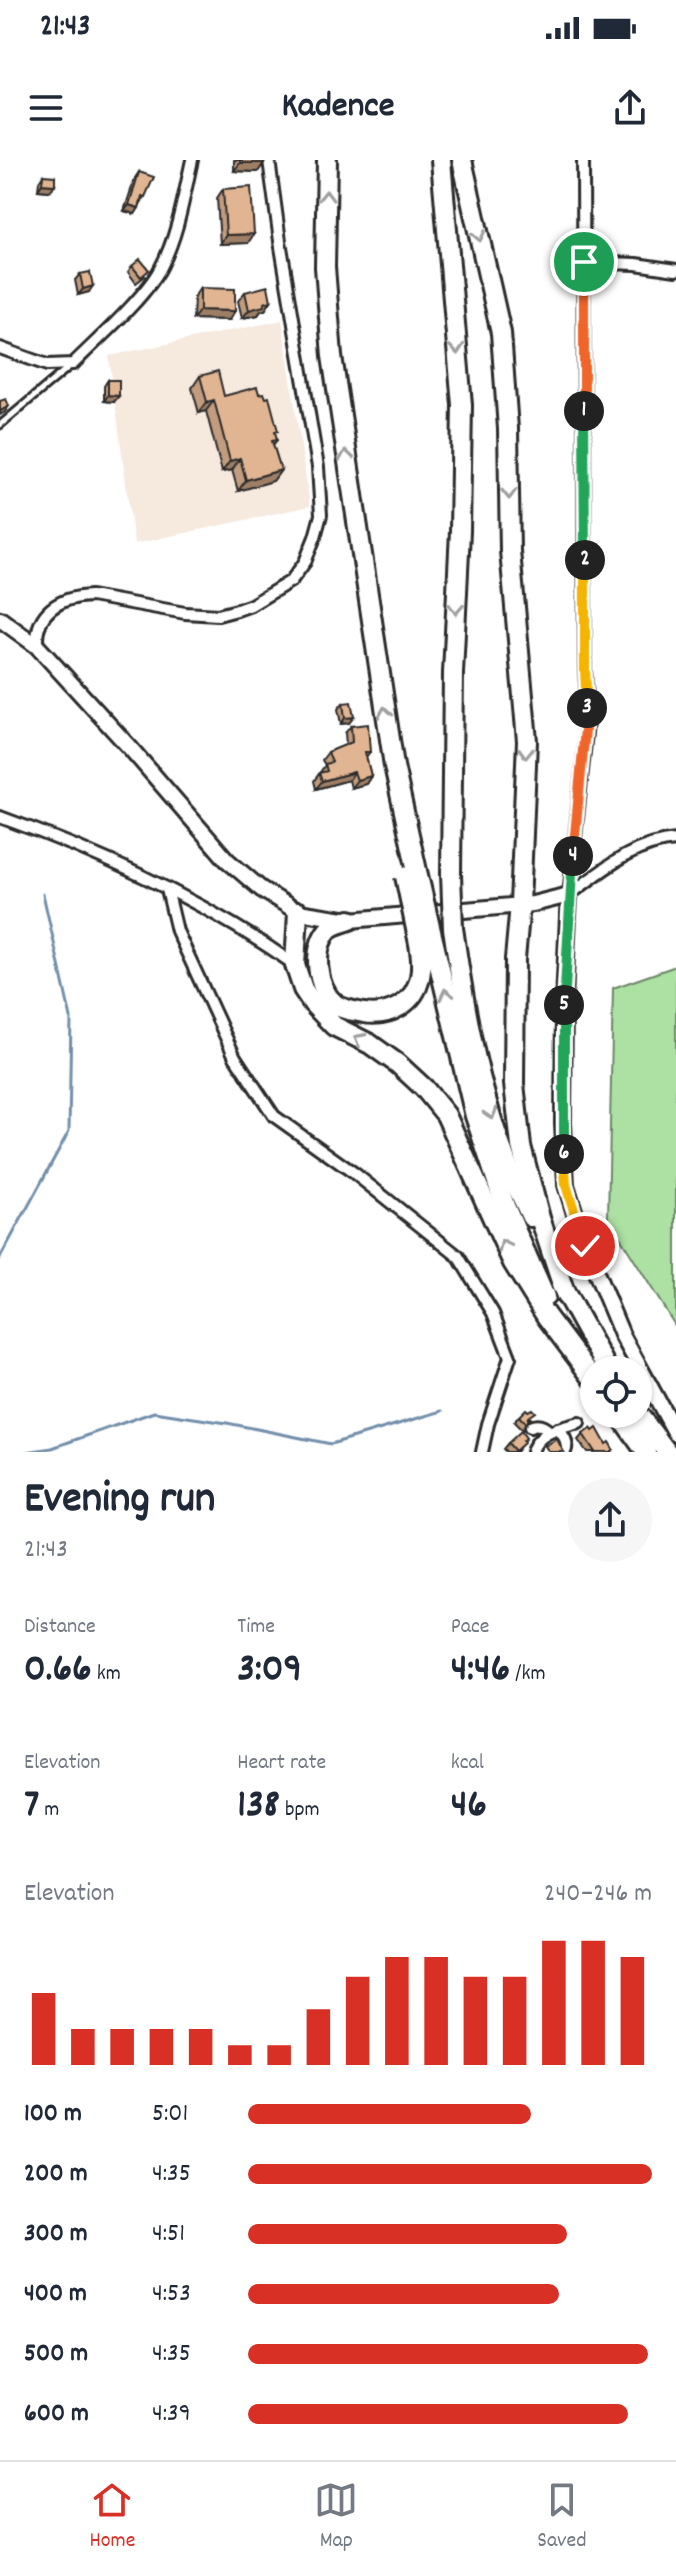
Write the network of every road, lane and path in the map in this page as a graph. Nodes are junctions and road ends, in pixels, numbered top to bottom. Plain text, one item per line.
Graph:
1 (192, 160) edge
2 (269, 160) edge
3 (327, 160) edge
4 (441, 160) edge
5 (462, 160) edge
6 (583, 160) edge
7 (584, 262) junction
8 (676, 270) edge
9 (0, 348) edge
10 (73, 364) junction
11 (0, 425) edge
12 (0, 619) edge
13 (37, 646) junction
14 (0, 817) edge
15 (676, 840) edge
16 (167, 889) junction
17 (569, 895) junction
18 (520, 904) junction
19 (298, 912) junction
20 (319, 915) junction
21 (350, 920) junction
22 (424, 930) junction
23 (322, 940) junction
24 (295, 965) junction
25 (566, 1296) junction
26 (580, 1356) edge
27 (600, 1356) edge
28 (580, 1361) edge
29 (579, 1423) dead end
30 (530, 1427) edge
31 (629, 1428) edge
32 (649, 1428) edge
33 (554, 1431) junction
34 (676, 1434) edge
35 (482, 1452) edge
36 (532, 1452) edge
37 (565, 1452) edge
38 (646, 1452) edge
39 (667, 1452) edge

1 - 10 street
2 - 13 street
22 -> 3 highway, bridge
4 -> 25 highway, bridge
5 -> 18 highway
6 - 7 street
7 - 8 street
7 - 17 street
9 - 10 street
10 - 11 lane
12 - 13 main road
13 - 19 main road
14 - 16 street
15 - 17 street
16 - 24 street
16 - 35 street
17 - 18 main road
17 - 34 main road
18 - 21 main road
18 - 25 highway
19 - 20 main road
19 - 24 highway
20 - 21 main road
20 - 23 highway
21 - 23 highway
22 - 23 highway
26 -> 22 highway
28 -> 24 highway
25 - 27 highway
29 - 33 street
30 - 33 street
31 - 38 highway
32 - 39 highway
33 - 36 street
33 - 37 street

